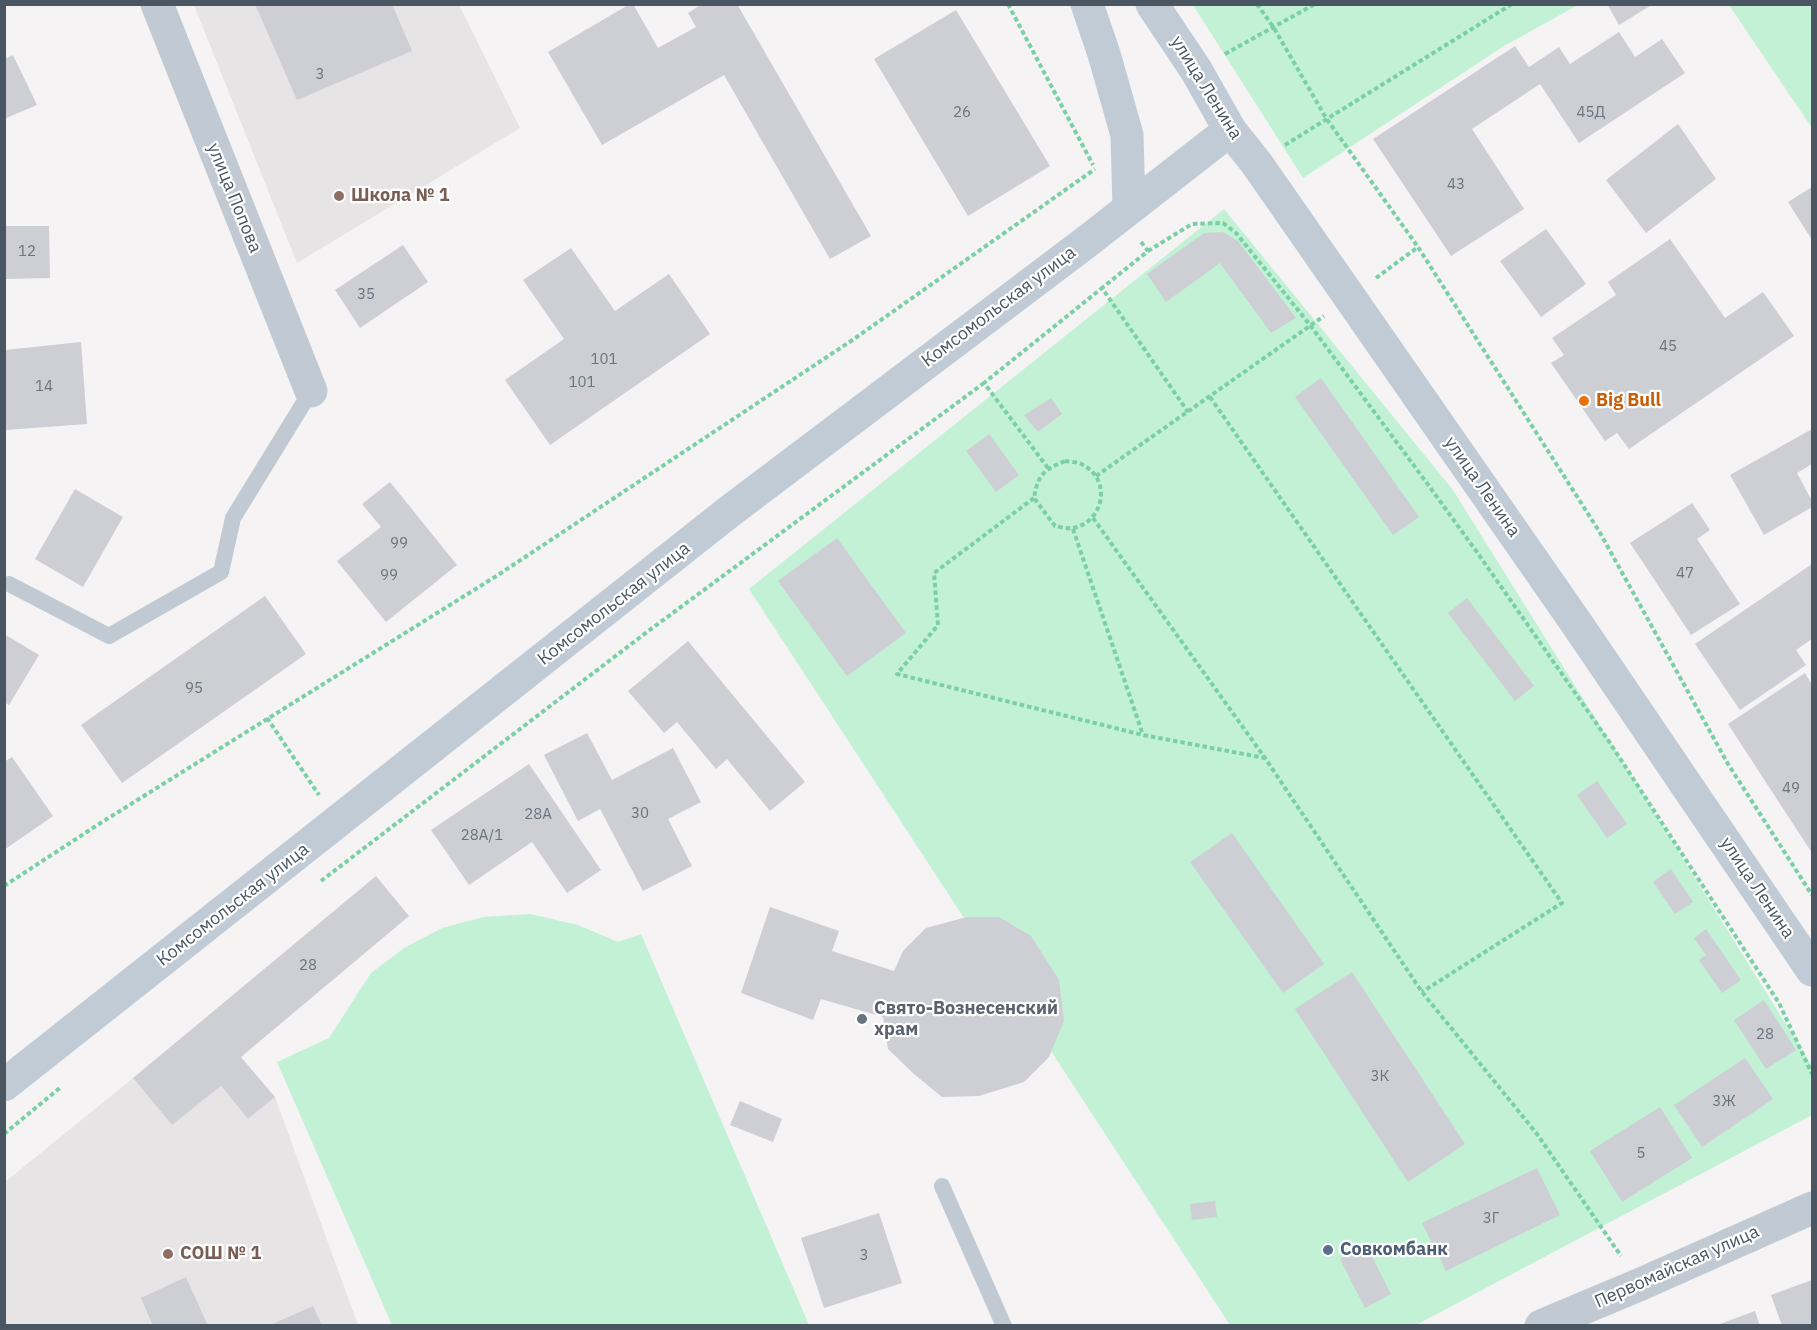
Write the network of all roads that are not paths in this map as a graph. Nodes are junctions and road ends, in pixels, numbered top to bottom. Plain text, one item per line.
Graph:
1 (157, 4) edge
2 (1087, 4) edge
3 (1152, 4) edge
4 (1230, 130) junction
5 (1130, 207) junction
6 (311, 391) joint
7 (9, 584) dead end
8 (1812, 970) edge
9 (4, 1085) edge
10 (942, 1186) dead end
11 (1812, 1208) edge
12 (1004, 1326) edge
13 (1540, 1326) edge

1 - 6 street, улица Попова
2 - 5 street
3 - 4 street, улица Ленина
4 - 5 street, Комсомольская улица
4 - 8 street, улица Ленина
5 - 9 street, Комсомольская улица
6 - 7 lane
10 - 12 lane
11 - 13 street, Первомайская улица

